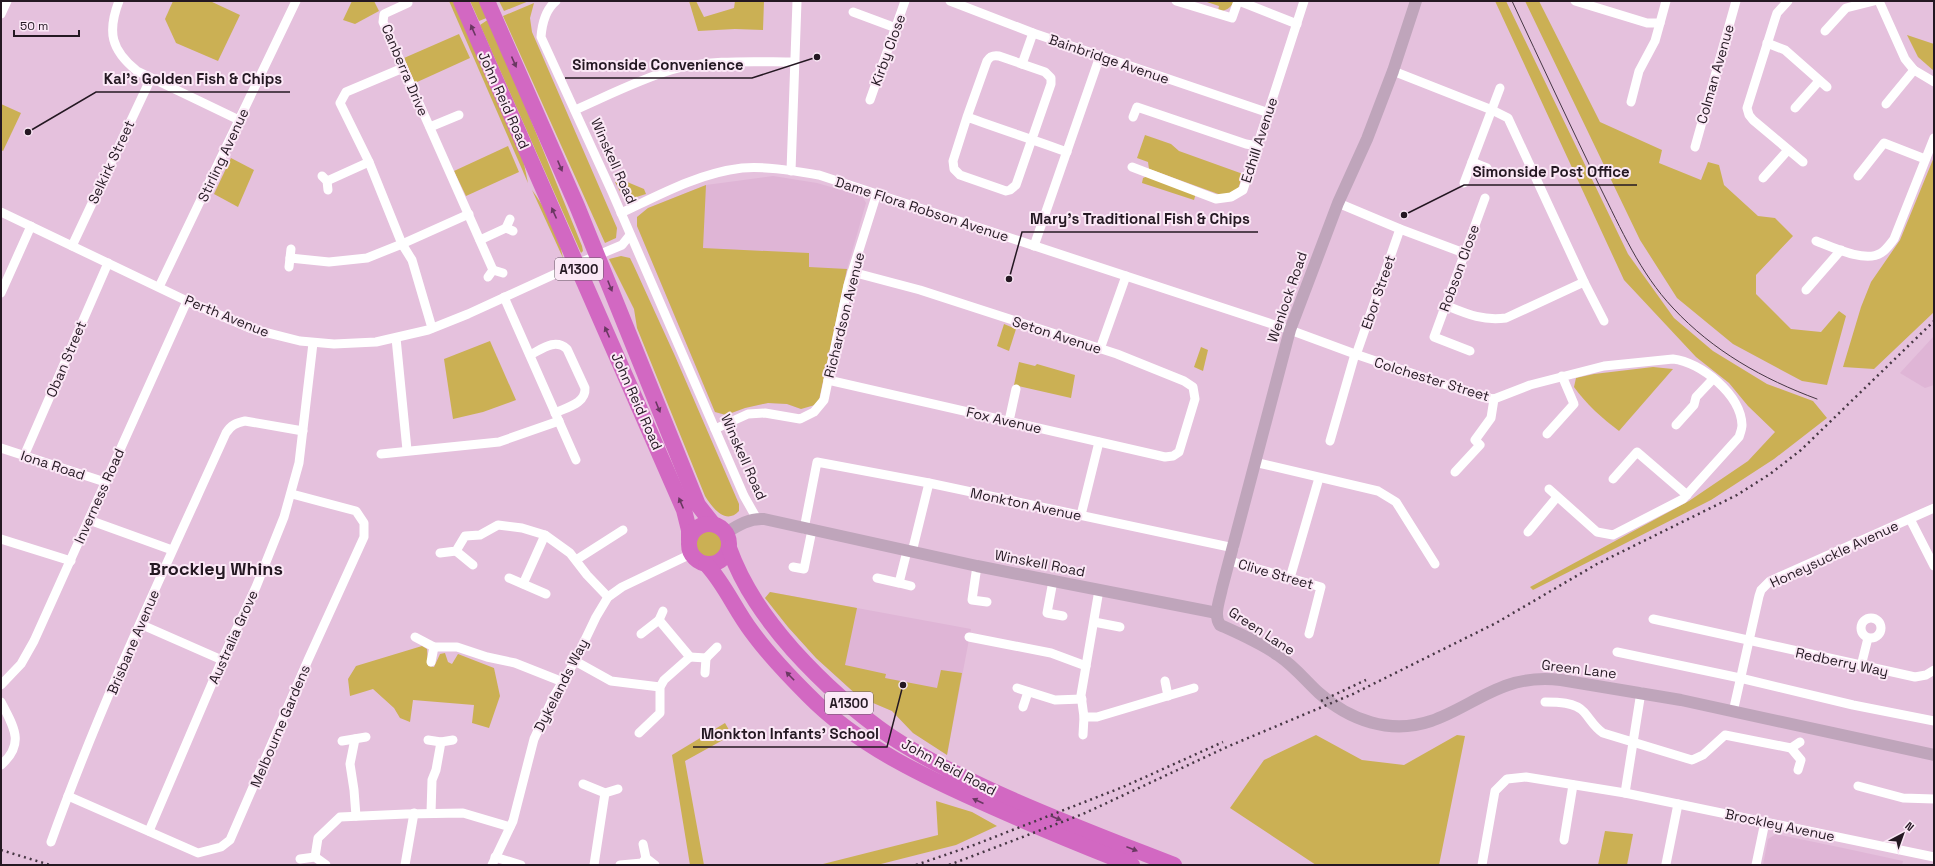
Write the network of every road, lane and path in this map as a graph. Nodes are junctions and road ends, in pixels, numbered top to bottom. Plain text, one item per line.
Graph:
1 (7, 1) edge
2 (119, 1) edge
3 (296, 1) edge
4 (460, 1) edge
5 (487, 1) edge
6 (556, 1) edge
7 (798, 1) edge
8 (906, 1) edge
9 (950, 1) edge
10 (1176, 1) edge
11 (1239, 1) edge
12 (1304, 1) edge
13 (1416, 1) edge
14 (1575, 1) edge
15 (1666, 1) edge
16 (1736, 1) edge
17 (1788, 1) edge
18 (1874, 1) edge
19 (1879, 1) edge
20 (411, 4) edge
21 (854, 12) dead end
22 (1, 14) edge
23 (1660, 23) junction
24 (1297, 24) junction
25 (896, 28) junction
26 (1825, 31) dead end
27 (1033, 33) junction
28 (1767, 43) junction
29 (1100, 56) junction
30 (795, 62) junction
31 (1022, 64) junction
32 (403, 68) junction
33 (1914, 70) junction
34 (1393, 71) junction
35 (150, 78) junction
36 (1819, 81) junction
37 (1934, 82) edge
38 (1827, 87) dead end
39 (1500, 88) dead end
40 (870, 100) dead end
41 (1631, 102) dead end
42 (1886, 104) dead end
43 (1795, 108) dead end
44 (575, 110) junction
45 (1492, 110) junction
46 (1269, 113) junction
47 (461, 114) dead end
48 (967, 117) junction
49 (1133, 117) dead end
50 (240, 120) junction
51 (430, 127) junction
52 (1934, 138) edge
53 (1032, 140) junction
54 (1258, 146) junction
55 (1695, 147) dead end
56 (1788, 150) junction
57 (1067, 152) junction
58 (1925, 159) junction
59 (369, 162) junction
60 (1472, 162) junction
61 (1803, 162) dead end
62 (1132, 168) dead end
63 (1487, 168) dead end
64 (791, 171) junction
65 (1858, 176) dead end
66 (1763, 178) dead end
67 (325, 183) dead end
68 (1464, 183) dead end
69 (877, 193) junction
70 (1485, 198) dead end
71 (1338, 203) junction
72 (1, 212) edge
73 (621, 212) junction
74 (469, 214) junction
75 (510, 219) dead end
76 (31, 226) junction
77 (1400, 229) junction
78 (630, 235) junction
79 (480, 240) junction
80 (1816, 241) dead end
81 (402, 244) junction
82 (72, 246) junction
83 (1034, 246) junction
84 (1841, 250) junction
85 (1464, 254) junction
86 (597, 255) junction
87 (290, 258) dead end
88 (108, 263) junction
89 (576, 264) junction
90 (852, 272) junction
91 (503, 273) dead end
92 (1126, 276) junction
93 (1584, 282) junction
94 (159, 287) junction
95 (1806, 290) dead end
96 (1, 293) edge
97 (504, 297) junction
98 (187, 301) junction
99 (1445, 305) junction
100 (1604, 321) dead end
101 (432, 328) junction
102 (1290, 330) junction
103 (396, 338) junction
104 (313, 343) junction
105 (1100, 349) junction
106 (1470, 352) dead end
107 (1355, 354) junction
108 (530, 355) junction
109 (1562, 376) junction
110 (1713, 379) junction
111 (828, 380) junction
112 (1016, 389) dead end
113 (1494, 399) junction
114 (557, 417) junction
115 (1009, 421) junction
116 (1676, 425) dead end
117 (715, 429) junction
118 (303, 430) junction
119 (1547, 434) dead end
120 (1330, 441) dead end
121 (1098, 442) junction
122 (1, 448) edge
123 (407, 450) junction
124 (1179, 452) joint
125 (381, 454) dead end
126 (24, 456) junction
127 (576, 460) dead end
128 (1254, 462) junction
129 (1455, 472) dead end
130 (1319, 478) junction
131 (1613, 479) dead end
132 (105, 482) junction
133 (929, 483) junction
134 (1548, 490) dead end
135 (292, 494) junction
136 (1687, 495) junction
137 (1558, 497) junction
138 (1934, 508) edge
139 (1081, 515) junction
140 (1910, 518) junction
141 (756, 519) junction
142 (89, 520) junction
143 (713, 524) junction
144 (623, 530) dead end
145 (808, 530) junction
146 (1528, 532) dead end
147 (545, 534) junction
148 (1, 539) edge
149 (728, 541) junction
150 (690, 547) junction
151 (1234, 548) junction
152 (172, 550) junction
153 (456, 551) junction
154 (910, 551) junction
155 (440, 553) dead end
156 (576, 560) junction
157 (71, 561) junction
158 (1230, 561) junction
159 (706, 564) junction
160 (1435, 564) dead end
161 (473, 565) dead end
162 (977, 566) junction
163 (1934, 566) edge
164 (793, 567) dead end
165 (509, 578) dead end
166 (877, 578) dead end
167 (1290, 578) junction
168 (1053, 581) junction
169 (899, 583) junction
170 (523, 584) junction
171 (911, 586) dead end
172 (746, 587) junction
173 (1099, 590) junction
174 (546, 594) dead end
175 (608, 597) junction
176 (987, 602) dead end
177 (1217, 613) junction
178 (1063, 616) dead end
179 (1653, 620) dead end
180 (1094, 622) junction
181 (140, 624) junction
182 (1120, 627) dead end
183 (641, 634) dead end
184 (1309, 634) dead end
185 (415, 637) dead end
186 (969, 637) dead end
187 (1868, 638) dead end
188 (1748, 641) junction
189 (434, 647) junction
190 (717, 647) dead end
191 (1617, 652) dead end
192 (690, 657) junction
193 (706, 658) junction
194 (222, 660) junction
195 (575, 661) junction
196 (431, 662) dead end
197 (1086, 666) junction
198 (1861, 666) junction
199 (1934, 670) edge
200 (705, 673) dead end
201 (1740, 678) junction
202 (1165, 681) dead end
203 (563, 682) junction
204 (1, 685) edge
205 (660, 687) junction
206 (1017, 688) dead end
207 (1194, 688) dead end
208 (1028, 692) junction
209 (1641, 692) junction
210 (809, 696) junction
211 (1168, 696) junction
212 (1082, 699) junction
213 (1, 702) edge
214 (1545, 702) dead end
215 (1023, 707) dead end
216 (1733, 712) junction
217 (1084, 717) junction
218 (1934, 720) edge
219 (639, 734) dead end
220 (1083, 735) dead end
221 (366, 737) dead end
222 (355, 739) junction
223 (428, 740) dead end
224 (453, 740) dead end
225 (342, 741) dead end
226 (1633, 741) junction
227 (441, 742) junction
228 (1800, 742) dead end
229 (1791, 748) junction
230 (1934, 755) edge
231 (1, 764) edge
232 (1798, 770) dead end
233 (583, 784) dead end
234 (1573, 785) junction
235 (1858, 786) dead end
236 (618, 789) dead end
237 (605, 793) junction
238 (1625, 793) junction
239 (68, 796) junction
240 (1934, 799) edge
241 (1678, 804) junction
242 (1017, 810) junction
243 (414, 813) junction
244 (431, 813) junction
245 (356, 816) junction
246 (1765, 822) junction
247 (510, 827) junction
248 (149, 831) junction
249 (1564, 840) dead end
250 (51, 842) dead end
251 (643, 844) dead end
252 (314, 857) junction
253 (1934, 857) edge
254 (646, 858) junction
255 (300, 859) dead end
256 (493, 861) edge
257 (1666, 864) edge
258 (326, 865) edge
259 (405, 865) edge
260 (521, 865) edge
261 (594, 865) edge
262 (620, 865) edge
263 (654, 865) edge
264 (1132, 865) edge
265 (1174, 865) edge
266 (1482, 865) edge
267 (1756, 865) edge

1 - 22 street
2 - 35 street
3 - 50 street, Stirling Avenue
89 -> 4 highway, John Reid Road / A1300
5 -> 86 highway, John Reid Road / A1300
6 - 44 street, Winskell Road
7 - 30 street
8 - 25 street, Kirby Close
9 - 27 street, Bainbridge Avenue
10 - 11 street
11 - 24 street
12 - 24 street, Edhill Avenue
13 - 34 street, Wenlock Road
14 - 23 street
15 - 23 street
16 - 55 street, Colman Avenue
17 - 28 street
18 - 26 street
19 - 33 street
20 - 32 street, Canberra Drive
21 - 25 street
23 - 41 street
24 - 46 street, Edhill Avenue
25 - 40 street, Kirby Close
27 - 29 street, Bainbridge Avenue
27 - 31 street
28 - 36 street
28 - 56 street
29 - 46 street, Bainbridge Avenue
29 - 57 street
30 - 44 street
30 - 64 street
31 - 48 street
31 - 53 street
32 - 51 street, Canberra Drive
32 - 59 street
33 - 37 street
33 - 42 street
34 - 45 street
34 - 71 street, Wenlock Road
35 - 50 street
35 - 82 street, Selkirk Street
36 - 38 street
36 - 43 street
39 - 45 street
44 - 73 street, Winskell Road
45 - 60 street
45 - 93 street
46 - 54 street, Edhill Avenue
47 - 51 street, Canberra Drive
48 - 53 street
48 - 53 street
49 - 54 street
50 - 94 street, Stirling Avenue
51 - 74 street, Canberra Drive
52 - 58 street
53 - 57 street
54 - 62 street, Edhill Avenue
56 - 61 street
56 - 66 street
57 - 83 street
58 - 65 street
58 - 84 street
59 - 67 street
59 - 81 street
60 - 63 street
60 - 68 street
64 - 69 street, Dame Flora Robson Avenue
64 - 73 street, Dame Flora Robson Avenue
69 - 83 street, Dame Flora Robson Avenue
69 - 90 street, Richardson Avenue
70 - 85 street, Robson Close
71 - 77 street
71 - 102 street, Wenlock Road
72 - 76 street, Perth Avenue
73 - 78 street, Winskell Road
74 - 79 street, Canberra Drive
74 - 81 street
75 - 79 street
76 - 82 street, Perth Avenue
76 - 96 street
77 - 85 street
77 - 107 street, Ebor Street
78 - 86 street
78 - 117 street, Winskell Road
79 - 91 street, Canberra Drive
80 - 84 street
81 - 87 street
81 - 101 street
82 - 88 street, Perth Avenue
83 - 92 street, Dame Flora Robson Avenue
84 - 95 street
85 - 99 street, Robson Close
86 - 89 street, A1300
86 -> 143 highway, John Reid Road / A1300
88 - 94 street, Perth Avenue
88 - 126 street, Oban Street
89 - 97 street, Perth Avenue
150 -> 89 highway, John Reid Road / A1300
90 - 105 street, Seton Avenue
90 - 111 street, Richardson Avenue
92 - 102 street, Dame Flora Robson Avenue
92 - 105 street
93 - 99 street
93 - 100 street
94 - 98 street, Perth Avenue
97 - 101 street, Perth Avenue
97 - 108 street
98 - 104 street, Perth Avenue
98 - 132 street, Inverness Road
99 - 106 street, Robson Close
101 - 103 street, Perth Avenue
102 - 107 street, Colchester Street
102 - 128 street, Wenlock Road
103 - 104 street, Perth Avenue
103 - 123 street
104 - 118 street, Australia Grove
105 - 124 street, Seton Avenue
107 - 113 street, Colchester Street
107 - 120 street, Ebor Street
108 - 114 street
108 - 114 street
109 - 110 street, Colchester Street
109 - 113 street, Colchester Street
109 - 119 street
110 - 116 street
110 - 136 street, Colchester Street
111 - 115 street, Fox Avenue
111 - 117 street, Richardson Avenue
112 - 115 street
113 - 129 street
114 - 123 street
114 - 127 street
115 - 121 street, Fox Avenue
117 - 141 street, Winskell Road
118 - 135 street, Australia Grove
118 - 152 street, Brisbane Avenue
121 - 124 street, Fox Avenue
121 - 139 street
122 - 126 street, Iona Road
123 - 125 street
126 - 132 street, Iona Road
128 - 130 street
128 - 151 street, Wenlock Road
130 - 160 street
130 - 167 street
131 - 136 street
132 - 142 street, Inverness Road
133 - 139 street, Monkton Avenue
133 - 145 street, Monkton Avenue
133 - 154 street
134 - 137 street, Colchester Street
135 - 194 street, Australia Grove
135 - 248 street, Melbourne Gardens
136 - 137 street, Colchester Street
137 - 146 street
138 - 140 street, Honeysuckle Avenue
139 - 151 street, Monkton Avenue
140 - 163 street
140 - 188 street, Honeysuckle Avenue
141 - 145 street, Winskell Road
141 - 149 street
142 - 152 street
142 - 157 street, Inverness Road
143 - 149 highway
143 - 150 highway
144 - 156 street
145 - 154 street, Winskell Road
145 - 164 street
147 - 153 street
147 - 156 street
147 - 170 street
148 - 157 street
149 - 159 highway
149 - 172 highway, John Reid Road / A1300
150 - 159 highway
150 - 175 street, Dykelands Way
151 - 158 street, Wenlock Road
152 - 181 street, Brisbane Avenue
153 - 155 street
153 - 161 street
154 - 162 street, Winskell Road
154 - 169 street
156 - 175 street
157 - 204 street, Inverness Road
158 - 167 street, Clive Street
158 - 177 street, Wenlock Road
210 -> 159 highway, John Reid Road / A1300
162 - 168 street, Winskell Road
162 - 176 street
165 - 170 street
166 - 169 street
167 - 184 street, Clive Street
168 - 173 street, Winskell Road
168 - 178 street
169 - 171 street
170 - 174 street
172 - 210 highway
172 - 242 highway, John Reid Road / A1300
173 - 177 street, Winskell Road
173 - 180 street
175 - 195 street, Dykelands Way
177 - 209 street, Green Lane
179 - 188 street, Redberry Way
180 - 182 street
180 - 197 street
181 - 194 street
181 - 239 street, Brisbane Avenue
183 - 192 street
185 - 189 street
186 - 197 street
187 - 198 street
188 - 198 street, Redberry Way
188 - 201 street, Honeysuckle Avenue
189 - 196 street
189 - 203 street
190 - 193 street
191 - 201 street
192 - 193 street
192 - 205 street
193 - 200 street
194 - 248 street, Australia Grove
195 - 203 street, Dykelands Way
195 - 205 street
197 - 212 street
198 - 199 street, Redberry Way
201 - 216 street, Honeysuckle Avenue
201 - 218 street
202 - 211 street
203 - 247 street, Dykelands Way
205 - 219 street
206 - 208 street
207 - 211 street
208 - 212 street
208 - 215 street
209 - 216 street, Green Lane
209 - 226 street
242 -> 210 highway, John Reid Road / A1300
211 - 217 street
212 - 217 street
213 - 231 street
214 - 226 street
216 - 230 street, Green Lane
217 - 220 street
221 - 222 street
222 - 225 street
222 - 245 street
223 - 227 street
224 - 227 street
226 - 229 street
226 - 238 street
227 - 244 street
228 - 229 street
229 - 232 street
233 - 237 street
234 - 238 street, Brockley Avenue
234 - 249 street
234 - 266 street, Brockley Avenue
235 - 240 street
236 - 237 street
237 - 261 street
238 - 241 street, Brockley Avenue
239 - 248 street, Melbourne Gardens
239 - 250 street, Brisbane Avenue
241 - 246 street, Brockley Avenue
241 - 257 street
242 - 264 highway, John Reid Road / A1300
242 -> 265 highway, John Reid Road / A1300
243 - 244 street
243 - 245 street
243 - 259 street
244 - 247 street
245 - 252 street
246 - 253 street, Brockley Avenue
246 - 267 street
247 - 256 street, Dykelands Way
251 - 254 street
252 - 255 street
252 - 258 street
254 - 262 street
254 - 263 street
256 - 260 street

